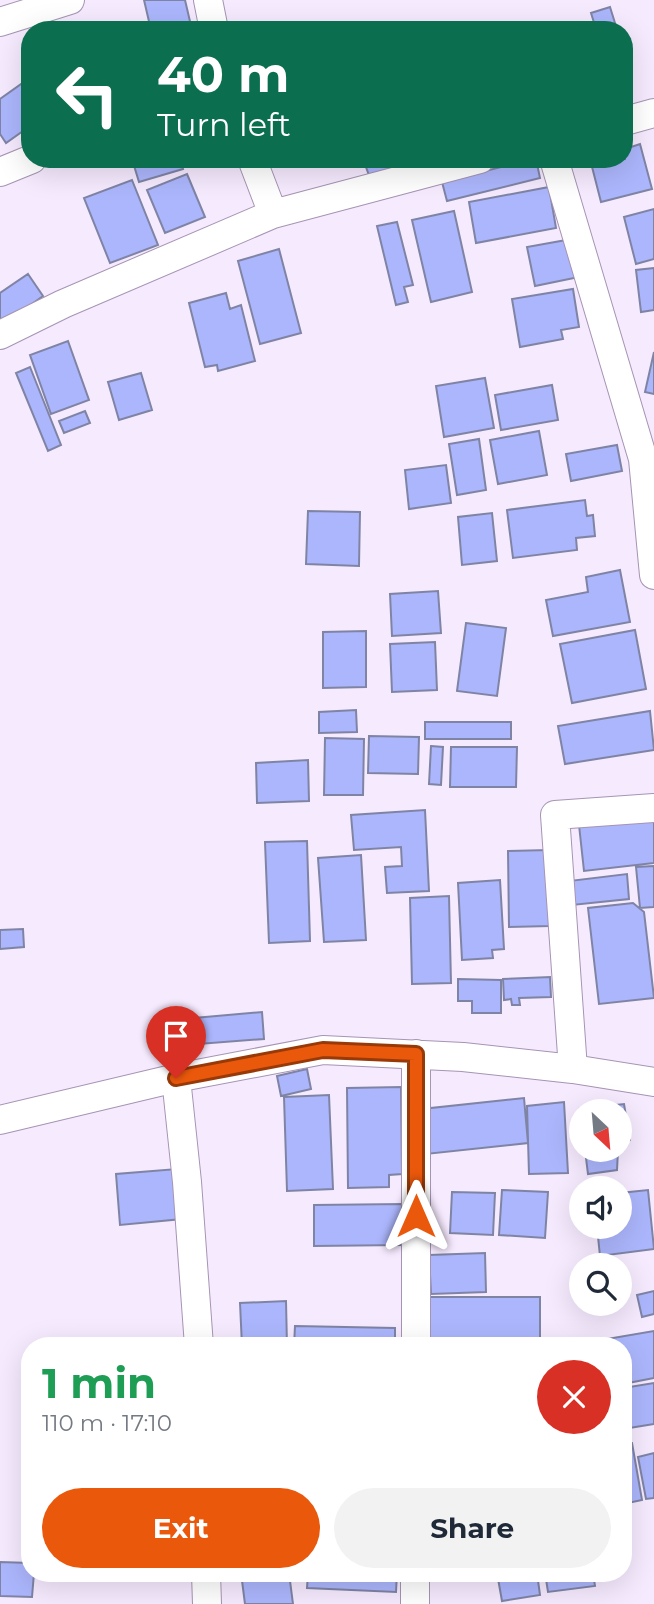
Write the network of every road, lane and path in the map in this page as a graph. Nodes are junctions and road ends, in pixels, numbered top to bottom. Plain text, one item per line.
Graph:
1 (70, 0) edge
2 (208, 0) edge
3 (212, 21) edge
4 (0, 22) edge
5 (654, 113) edge
6 (633, 119) edge
7 (21, 163) edge
8 (255, 168) edge
9 (446, 168) edge
10 (557, 168) edge
11 (0, 172) edge
12 (273, 214) junction
13 (0, 335) edge
14 (654, 575) edge
15 (654, 808) edge
16 (416, 1054) junction
17 (573, 1069) junction
18 (176, 1078) junction
19 (654, 1083) edge
20 (10, 1118) edge
21 (198, 1337) edge
22 (416, 1337) edge
23 (206, 1582) edge
24 (415, 1582) edge
25 (207, 1604) edge
26 (415, 1604) edge

1 - 4 street
2 - 3 street
5 - 6 street
7 - 11 street
8 - 12 street
9 - 12 street
10 - 14 street
12 - 13 street
15 - 17 street
16 - 17 street
16 - 18 street
16 - 22 street
17 - 19 street
18 - 20 street
18 - 21 street
23 - 25 street
24 - 26 street

